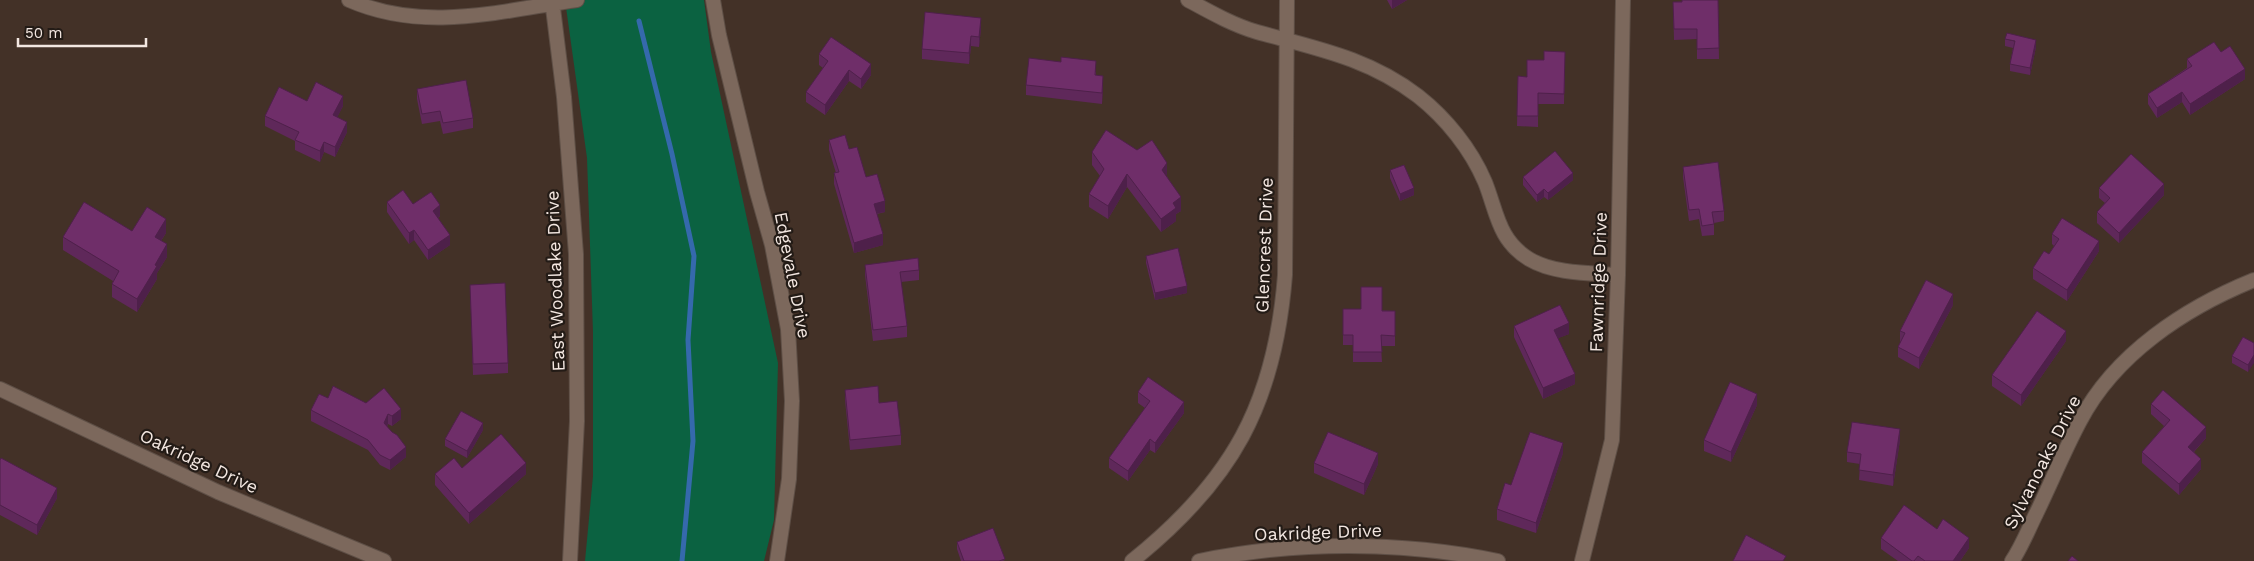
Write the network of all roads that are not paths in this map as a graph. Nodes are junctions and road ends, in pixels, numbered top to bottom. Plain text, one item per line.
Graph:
1 (349, 0) edge
2 (577, 0) edge
3 (713, 0) edge
4 (1188, 0) edge
5 (1287, 0) edge
6 (1623, 0) edge
7 (552, 2) edge
8 (1287, 38) junction
9 (1618, 275) junction
10 (2254, 280) edge
11 (0, 389) edge
12 (1283, 555) edge
13 (384, 561) edge
14 (570, 561) edge
15 (777, 561) edge
16 (1132, 561) edge
17 (1200, 561) edge
18 (1498, 561) edge
19 (1582, 561) edge
20 (2012, 561) edge

1 - 7 street
2 - 7 street
3 - 15 street, Edgevale Drive
4 - 8 street
5 - 8 street, Glencrest Drive
6 - 9 street, Fawnridge Drive
7 - 14 street, East Woodlake Drive
8 - 9 street
8 - 16 street, Glencrest Drive
9 - 19 street, Fawnridge Drive
10 - 20 street, Sylvanoaks Drive
11 - 13 street, Oakridge Drive
12 - 17 street, Oakridge Drive
12 - 18 street, Oakridge Drive

